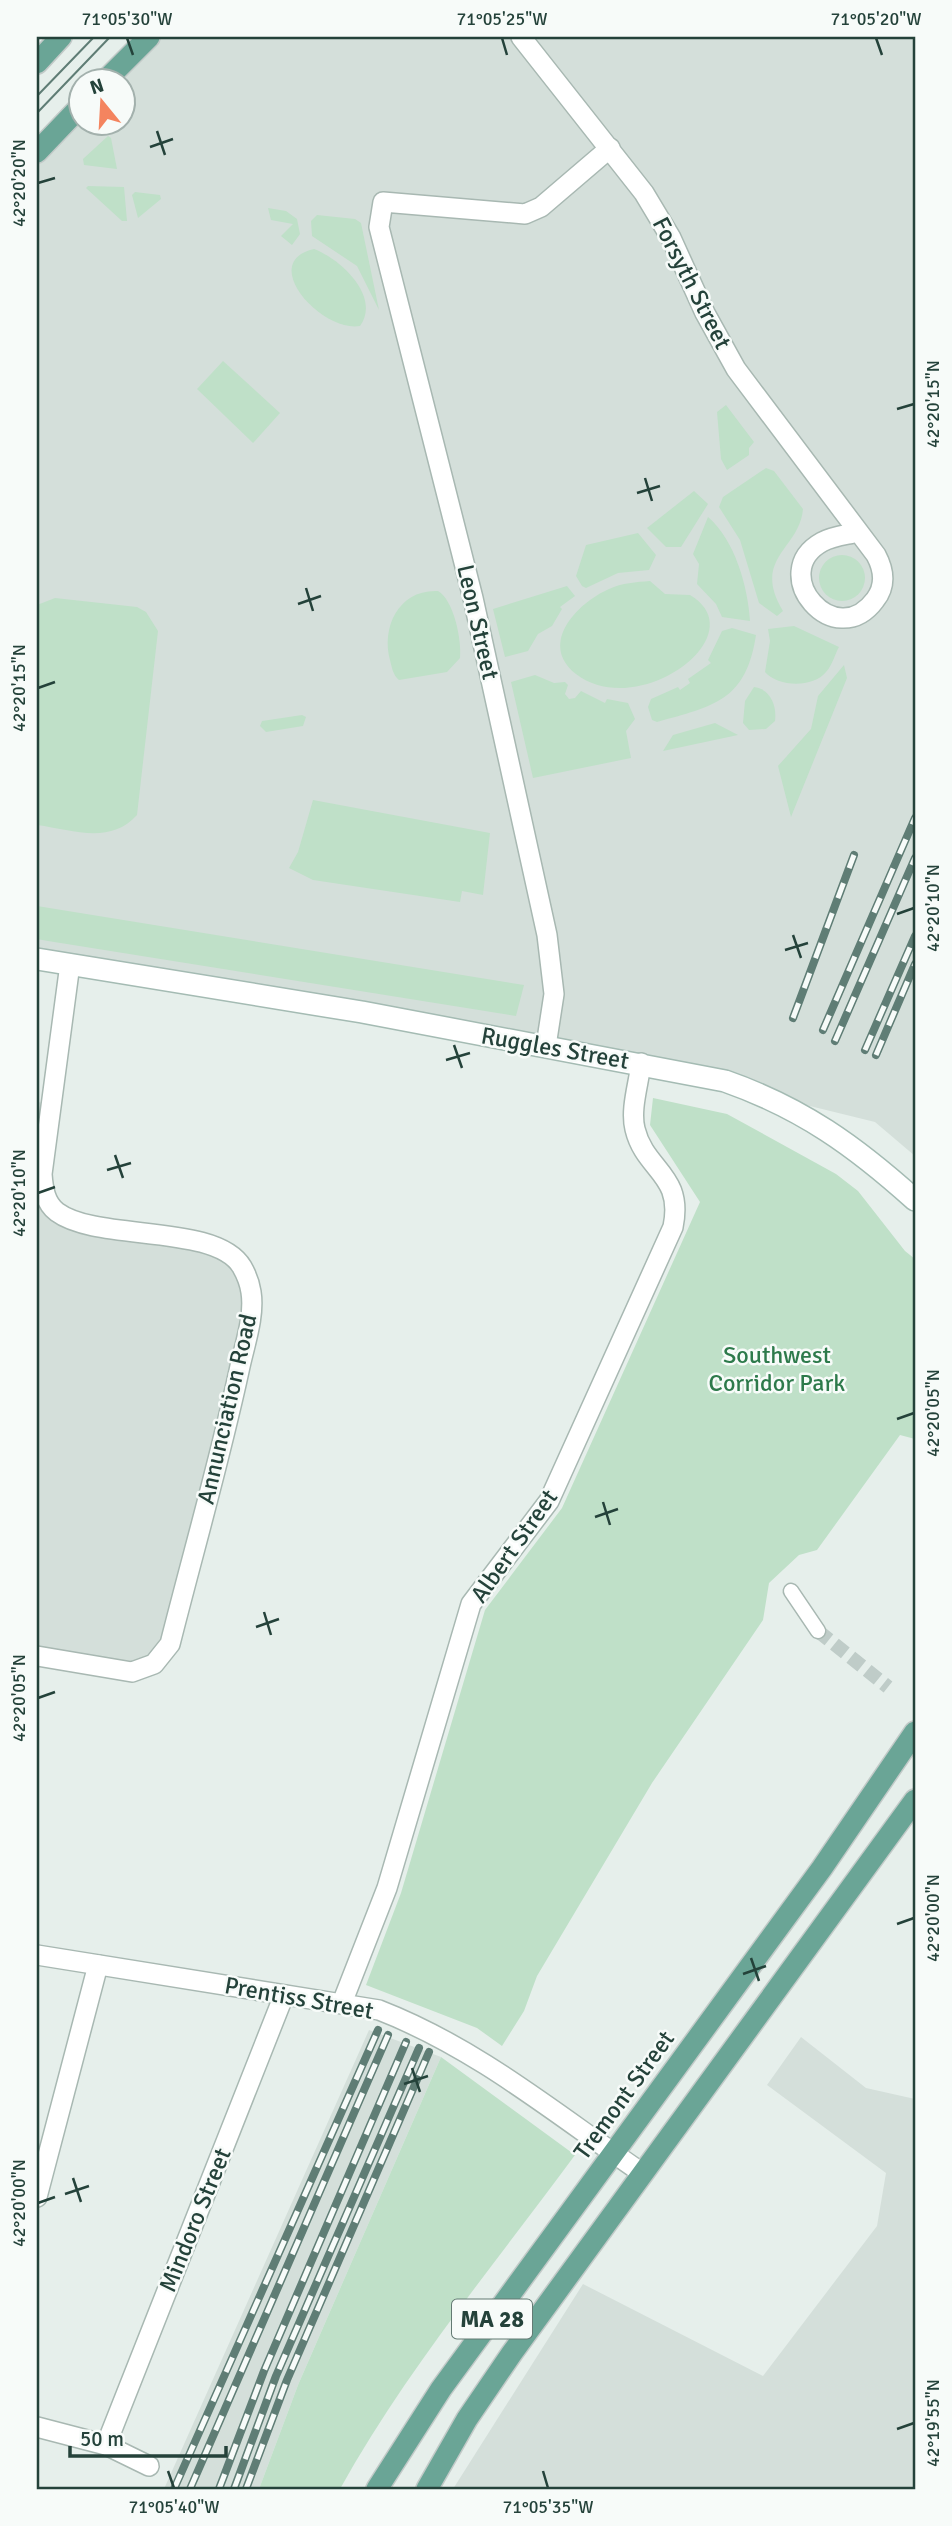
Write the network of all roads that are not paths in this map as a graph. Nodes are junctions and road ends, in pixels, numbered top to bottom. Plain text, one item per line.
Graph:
1 (61, 37) edge
2 (149, 37) edge
3 (521, 37) edge
4 (37, 63) edge
5 (120, 66) edge
6 (66, 122) edge
7 (610, 148) junction
8 (37, 152) edge
9 (858, 533) junction
10 (37, 959) edge
11 (70, 964) junction
12 (546, 1046) junction
13 (641, 1063) junction
14 (915, 1199) edge
15 (791, 1591) dead end
16 (818, 1631) tunnel mouth
17 (37, 1656) edge
18 (915, 1732) edge
19 (915, 1800) edge
20 (37, 1955) edge
21 (98, 1965) junction
22 (284, 1995) junction
23 (342, 2003) junction
24 (614, 2154) junction
25 (642, 2173) junction
26 (37, 2197) edge
27 (37, 2427) edge
28 (106, 2445) junction
29 (149, 2466) dead end
30 (377, 2489) edge
31 (427, 2489) edge

1 - 4 main road
2 - 5 main road
3 - 7 street, Forsyth Street
6 - 8 main road
7 - 9 street, Forsyth Street
7 - 12 street, Leon Street
9 - 9 street, Forsyth Street
10 - 11 main road, Ruggles Street
11 - 12 main road, Ruggles Street
11 - 17 street, Annunciation Road
12 - 13 main road, Ruggles Street
13 - 14 main road, Ruggles Street
13 - 23 street, Albert Street
15 - 16 street
18 - 24 main road, Tremont Street / MA 28
19 - 25 main road, MA 28
20 - 21 street, Prentiss Street
21 - 22 street, Prentiss Street
21 - 26 street
22 - 23 street, Prentiss Street
22 - 28 street, Mindoro Street
23 - 24 street, Prentiss Street
24 - 25 street, Prentiss Street
24 - 30 main road, Tremont Street / MA 28
25 - 31 main road, MA 28
27 - 28 street
28 - 29 street

